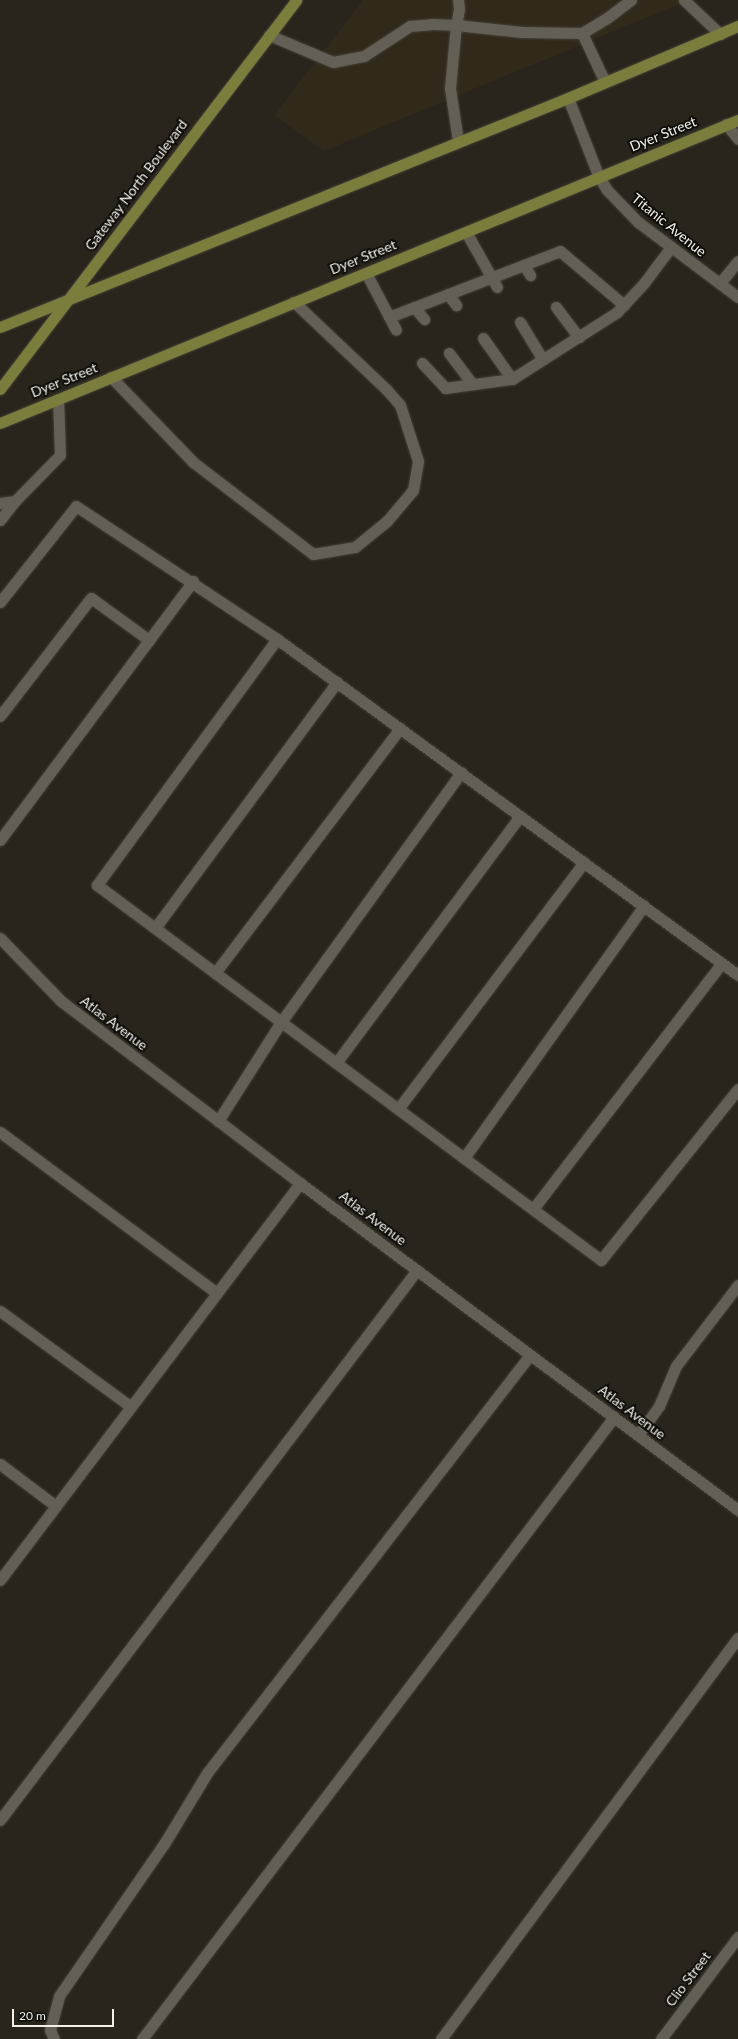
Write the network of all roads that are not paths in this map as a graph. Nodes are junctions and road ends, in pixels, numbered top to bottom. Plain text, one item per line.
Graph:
1 (296, 0) edge
2 (631, 0) edge
3 (684, 0) edge
4 (461, 3) edge
5 (456, 25) junction
6 (738, 26) edge
7 (582, 32) junction
8 (720, 34) junction
9 (269, 35) junction
10 (605, 82) junction
11 (568, 98) junction
12 (738, 120) edge
13 (726, 124) junction
14 (738, 139) edge
15 (458, 141) junction
16 (599, 177) junction
17 (466, 232) junction
18 (671, 247) junction
19 (738, 261) edge
20 (524, 265) junction
21 (366, 273) junction
22 (530, 274) dead end
23 (495, 282) junction
24 (720, 283) junction
25 (448, 294) junction
26 (738, 297) edge
27 (68, 298) junction
28 (294, 302) junction
29 (456, 305) dead end
30 (624, 305) junction
31 (414, 307) junction
32 (556, 307) dead end
33 (389, 317) junction
34 (424, 319) dead end
35 (520, 322) dead end
36 (0, 327) edge
37 (396, 330) dead end
38 (579, 337) junction
39 (483, 338) dead end
40 (449, 353) dead end
41 (543, 360) junction
42 (422, 363) dead end
43 (111, 377) junction
44 (512, 379) junction
45 (472, 384) junction
46 (0, 389) edge
47 (58, 399) junction
48 (0, 423) edge
49 (15, 501) junction
50 (0, 503) edge
51 (0, 520) edge
52 (193, 581) junction
53 (0, 602) edge
54 (277, 639) junction
55 (149, 640) junction
56 (337, 682) junction
57 (0, 716) edge
58 (400, 728) junction
59 (460, 772) junction
60 (520, 816) junction
61 (0, 840) edge
62 (584, 862) junction
63 (644, 906) junction
64 (155, 928) junction
65 (0, 938) edge
66 (722, 963) junction
67 (215, 973) junction
68 (738, 974) edge
69 (281, 1022) junction
70 (336, 1063) junction
71 (738, 1090) edge
72 (398, 1109) junction
73 (218, 1120) junction
74 (0, 1132) edge
75 (464, 1158) junction
76 (300, 1183) junction
77 (533, 1209) junction
78 (417, 1270) junction
79 (738, 1285) edge
80 (217, 1293) junction
81 (0, 1311) edge
82 (530, 1355) junction
83 (131, 1408) junction
84 (614, 1417) junction
85 (638, 1435) junction
86 (0, 1464) edge
87 (56, 1506) junction
88 (738, 1510) edge
89 (0, 1580) edge
90 (738, 1638) edge
91 (0, 1820) edge
92 (738, 1937) edge
93 (54, 2039) edge
94 (142, 2039) edge
95 (442, 2039) edge
96 (661, 2039) edge

1 - 9 main road, Gateway North Boulevard
2 - 7 street
3 - 8 street
4 - 5 street
5 - 7 street
5 - 9 street
5 - 15 street
6 - 8 main road
7 - 10 street
8 - 10 main road
9 - 27 main road, Gateway North Boulevard
10 - 11 main road
11 - 15 main road
11 - 16 street, Titanic Avenue
12 - 13 main road, Dyer Street
13 - 14 street
13 - 16 main road, Dyer Street
15 - 27 main road
16 - 17 main road, Dyer Street
16 - 18 street, Titanic Avenue
17 - 21 main road, Dyer Street
17 - 23 street
18 - 24 street, Titanic Avenue
18 - 30 street
19 - 24 street
20 - 22 street
20 - 23 street
20 - 30 street
21 - 28 main road, Dyer Street
21 - 33 street
23 - 25 street
24 - 26 street, Titanic Avenue
25 - 29 street
25 - 31 street
27 - 36 main road
27 - 46 main road, Gateway North Boulevard
28 - 43 main road, Dyer Street
28 - 43 street
30 - 38 street
31 - 33 street
31 - 34 street
32 - 38 street
33 - 37 street
35 - 41 street
38 - 41 street
39 - 44 street
40 - 45 street
41 - 44 street
42 - 45 street
43 - 47 main road, Dyer Street
44 - 45 street
47 - 48 main road, Dyer Street
47 - 49 street
49 - 50 street
49 - 51 street
52 - 53 street
52 - 54 street
52 - 55 street
54 - 56 street
54 - 64 street
55 - 57 street
55 - 61 street
56 - 58 street
56 - 64 street
58 - 59 street
58 - 67 street
59 - 60 street
59 - 69 street
60 - 62 street
60 - 70 street
62 - 63 street
62 - 72 street
63 - 66 street
63 - 75 street
64 - 67 street
65 - 73 street, Atlas Avenue
66 - 68 street
66 - 77 street
67 - 69 street
69 - 70 street
69 - 73 street
70 - 72 street
71 - 77 street
72 - 75 street
73 - 76 street, Atlas Avenue
74 - 80 street
75 - 77 street
76 - 78 street, Atlas Avenue
76 - 80 street
78 - 82 street, Atlas Avenue
78 - 91 street
79 - 85 street
80 - 83 street
81 - 83 street
82 - 84 street, Atlas Avenue
82 - 93 street
83 - 87 street
84 - 85 street, Atlas Avenue
84 - 94 street
85 - 88 street, Atlas Avenue
86 - 87 street
87 - 89 street
90 - 95 street
92 - 96 street, Clio Street

